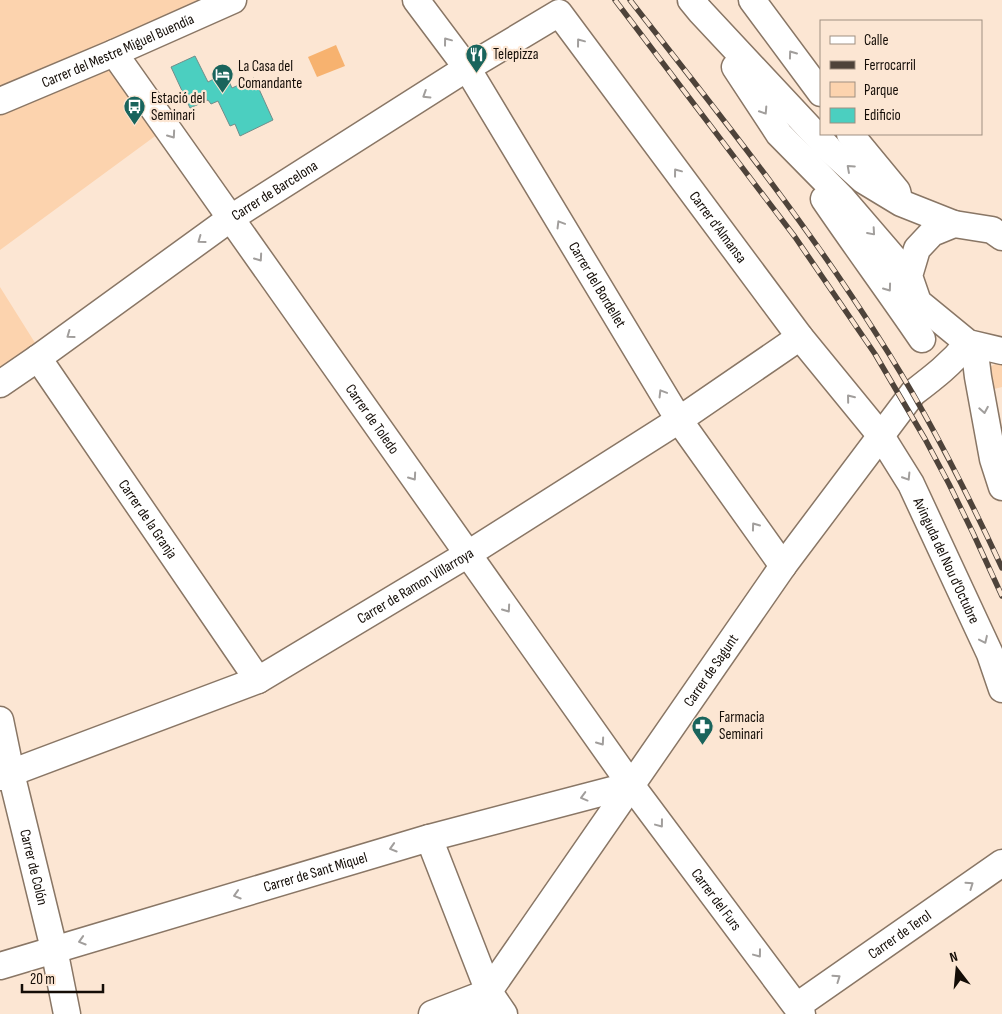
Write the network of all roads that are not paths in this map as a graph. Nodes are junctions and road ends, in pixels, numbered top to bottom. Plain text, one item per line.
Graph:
1 (233, 0) edge
2 (416, 0) edge
3 (752, 0) edge
4 (695, 6) edge
5 (559, 13) joint
6 (114, 53) junction
7 (467, 68) junction
8 (820, 92) edge
9 (0, 101) edge
10 (779, 134) junction
11 (851, 135) edge
12 (901, 203) junction
13 (231, 218) junction
14 (954, 224) junction
15 (999, 229) edge
16 (910, 276) junction
17 (918, 302) junction
18 (800, 337) junction
19 (922, 339) junction
20 (971, 344) junction
21 (1002, 351) edge
22 (38, 358) junction
23 (978, 377) junction
24 (0, 384) edge
25 (919, 389) junction
26 (679, 420) junction
27 (881, 436) junction
28 (1002, 487) edge
29 (468, 554) junction
30 (783, 566) junction
31 (258, 680) junction
32 (1002, 689) edge
33 (0, 720) edge
34 (6, 775) edge
35 (631, 785) junction
36 (429, 838) junction
37 (1002, 863) edge
38 (54, 949) junction
39 (0, 966) edge
40 (488, 992) junction
41 (799, 1010) edge
42 (67, 1014) edge
43 (432, 1014) edge
44 (473, 1014) edge
45 (504, 1014) edge

1 - 6 street, Carrer del Mestre Miguel Buendía
7 -> 2 street, Carrer del Bordellet
8 -> 3 street
4 -> 10 street
12 -> 4 street
5 - 7 street, Carrer de Barcelona
18 -> 5 street, Carrer d'Almansa
6 - 9 street, Carrer del Mestre Miguel Buendía
6 -> 13 street, Carrer de Toledo
7 -> 13 street, Carrer de Barcelona
26 -> 7 street, Carrer del Bordellet
10 -> 16 street
10 -> 19 street
11 - 12 street
12 - 14 street
13 -> 22 street, Carrer de Barcelona
13 -> 29 street, Carrer de Toledo
14 - 15 street
14 - 16 street
16 - 17 street
17 - 19 street
17 - 20 street
18 - 26 street, Carrer de Ramon Villarroya
27 -> 18 street, Carrer d'Almansa
19 - 25 street
20 - 21 street
20 - 23 street
20 - 25 street, Carrer de Sagunt
22 - 24 street, Carrer de Barcelona
22 - 31 street, Carrer de la Granja
23 - 25 street
23 -> 28 street
25 - 27 street, Carrer de Sagunt
26 - 29 street, Carrer de Ramon Villarroya
30 -> 26 street, Carrer del Bordellet
27 - 30 street, Carrer de Sagunt
27 -> 32 street, Avinguda del Nou d'Octubre
29 - 31 street, Carrer de Ramon Villarroya
29 -> 35 street, Carrer de Toledo
30 - 35 street, Carrer de Sagunt
31 - 34 street, Carrer de Ramon Villarroya
33 - 34 street, Carrer de Colón
34 - 38 street, Carrer de Colón
35 -> 36 street, Carrer de Sant Miquel
35 - 40 street, Carrer de Sagunt
35 -> 41 street, Carrer del Furs
36 -> 38 street, Carrer de Sant Miquel
36 - 40 street
41 -> 37 street, Carrer de Terol
38 - 39 street, Carrer de Sant Miquel
38 - 42 street, Carrer de Colón
40 - 43 street
40 - 44 street, Carrer de Sagunt
40 - 45 street

